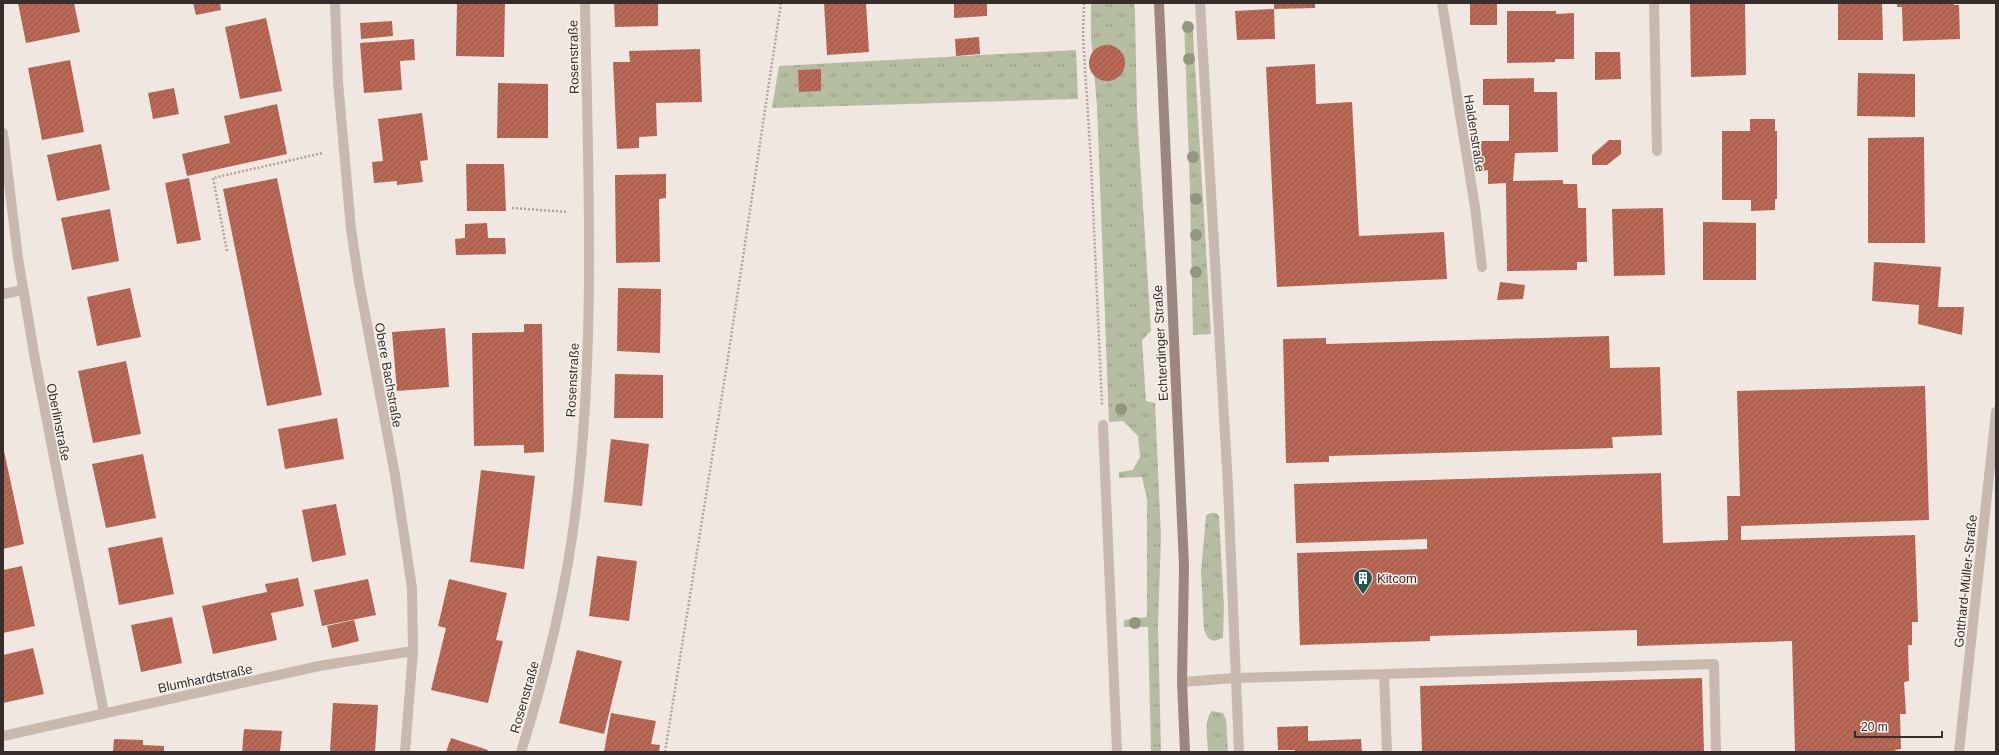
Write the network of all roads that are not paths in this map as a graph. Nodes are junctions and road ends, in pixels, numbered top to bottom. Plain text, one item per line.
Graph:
1 (335, 3) edge
2 (585, 3) edge
3 (1159, 3) edge
4 (1200, 3) edge
5 (1442, 3) edge
6 (1654, 3) edge
7 (3, 132) edge
8 (1657, 151) dead end
9 (1482, 267) dead end
10 (23, 290) junction
11 (3, 294) edge
12 (1996, 412) edge
13 (1103, 425) road end
14 (413, 651) junction
15 (1384, 674) junction
16 (1236, 678) junction
17 (1182, 682) junction
18 (104, 713) junction
19 (3, 736) edge
20 (405, 752) edge
21 (521, 752) edge
22 (1117, 752) edge
23 (1185, 752) edge
24 (1239, 752) edge
25 (1386, 752) edge
26 (1716, 752) edge
27 (1959, 752) edge

1 - 14 street, Obere Bachstraße
2 - 21 street, Rosenstraße
3 - 17 main road, Echterdinger Straße
4 - 16 street
5 - 9 street, Haldenstraße
6 - 8 street
7 - 10 street, Oberlinstraße
10 - 11 street
10 - 18 street, Oberlinstraße
12 - 27 street, Gotthard-Müller-Straße
13 - 22 street
14 - 18 street, Blumhardtstraße
14 - 20 street, Obere Bachstraße
15 - 16 street
15 - 25 street
15 - 26 street
16 - 17 street
16 - 24 street
17 - 23 main road, Echterdinger Straße
18 - 19 street, Blumhardtstraße

